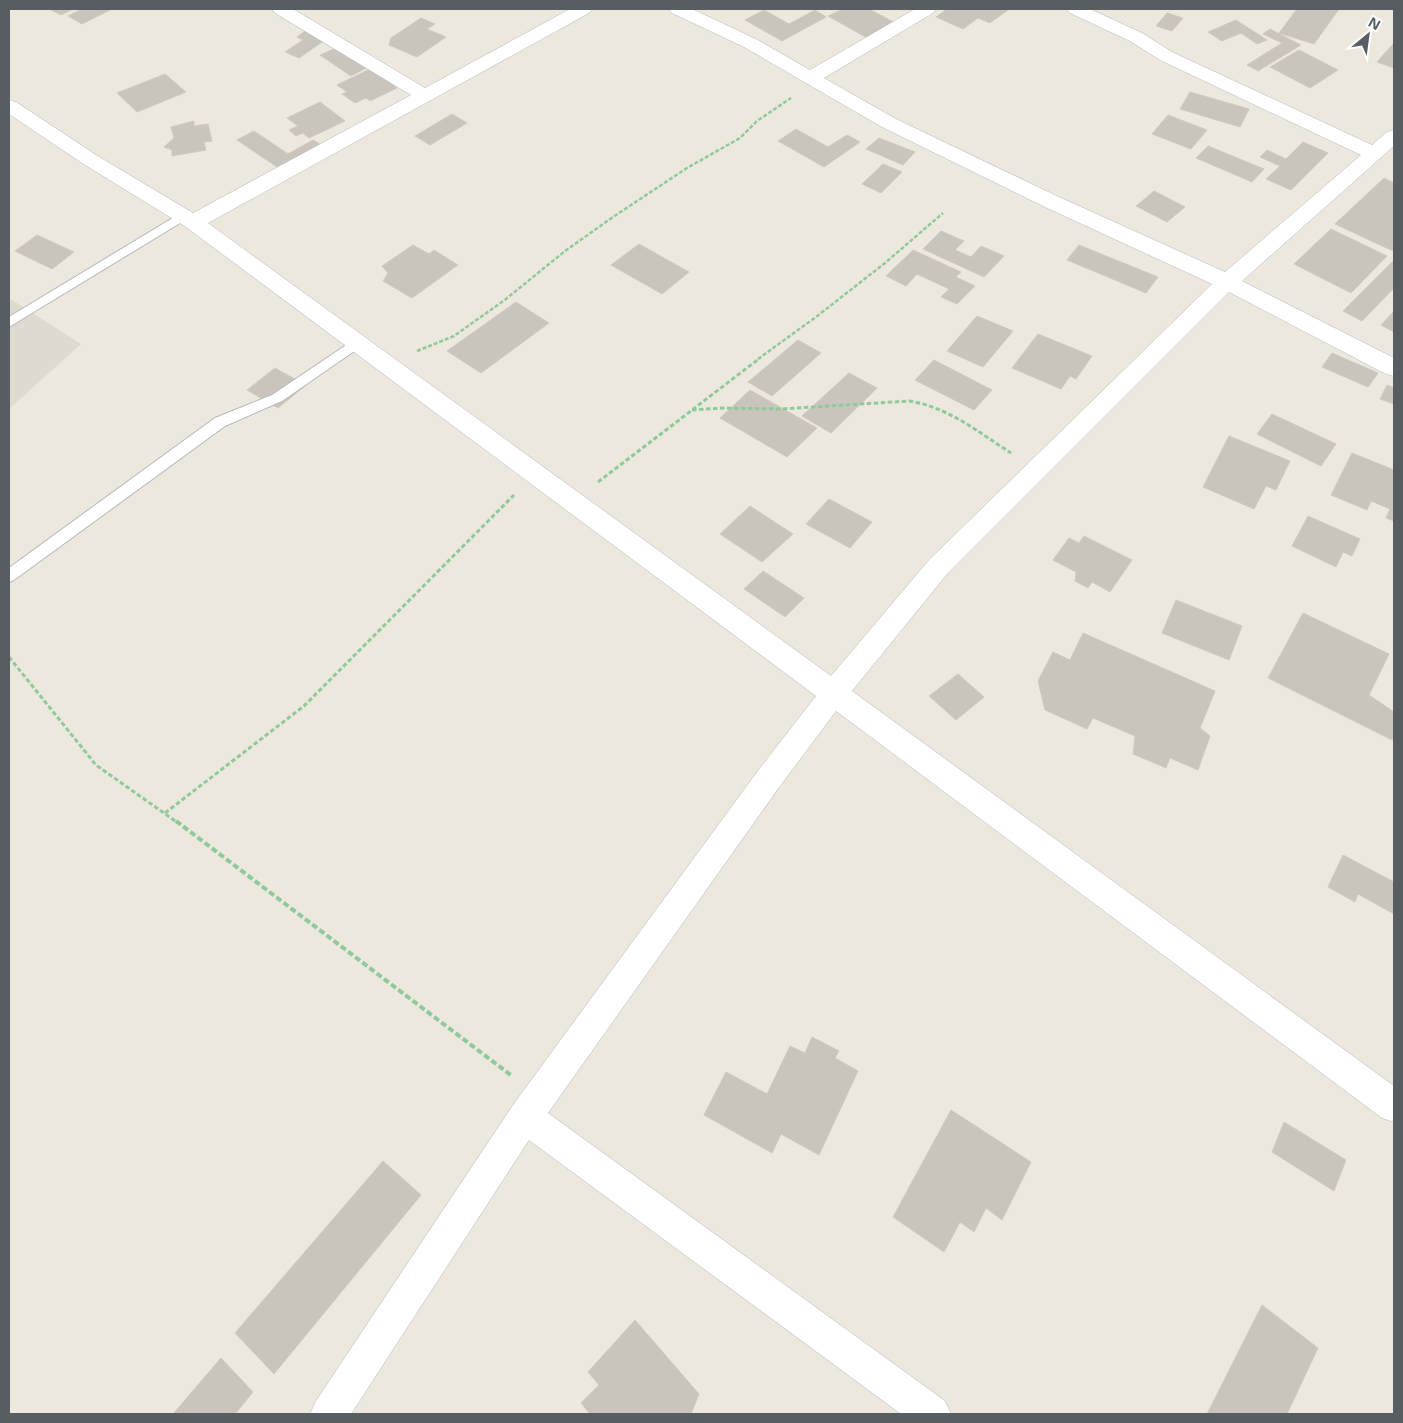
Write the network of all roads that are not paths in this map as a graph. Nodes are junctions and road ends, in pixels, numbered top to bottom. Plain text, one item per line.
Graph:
1 (281, 9) edge
2 (583, 9) edge
3 (678, 9) edge
4 (927, 9) edge
5 (1076, 9) edge
6 (815, 79) junction
7 (424, 95) junction
8 (9, 106) edge
9 (1394, 136) edge
10 (1373, 154) junction
11 (1393, 165) dead end
12 (187, 219) junction
13 (1226, 282) junction
14 (9, 323) edge
15 (358, 342) junction
16 (1394, 368) edge
17 (10, 574) edge
18 (834, 693) junction
19 (1394, 1106) edge
20 (532, 1107) junction
21 (329, 1414) edge
22 (932, 1414) edge

1 - 7 street
2 - 7 street
3 - 6 street
4 - 6 street
5 - 10 street
6 - 13 street
7 - 12 street
8 - 12 street
9 - 10 street
10 - 11 street
10 - 13 street
12 - 14 lane
12 - 15 street
13 - 16 street
13 - 18 street
15 - 17 lane
15 - 18 street
18 - 19 street
18 - 20 street
20 - 21 street
20 - 22 street

